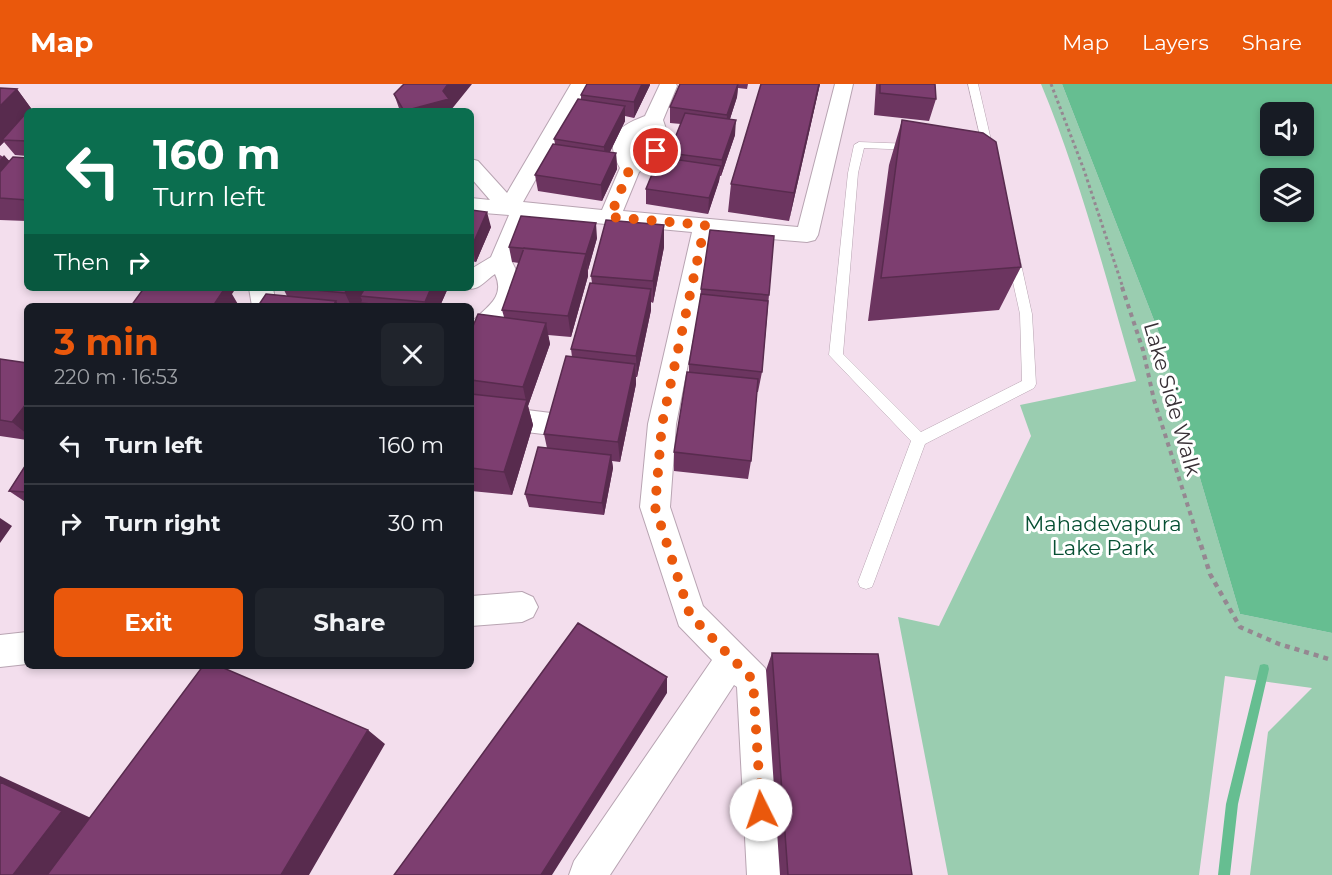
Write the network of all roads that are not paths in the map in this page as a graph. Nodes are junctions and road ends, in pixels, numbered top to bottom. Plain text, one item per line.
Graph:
1 (580, 84) edge
2 (844, 84) edge
3 (973, 84) edge
4 (662, 85) edge
5 (689, 88) edge
6 (653, 120) junction
7 (930, 148) edge
8 (474, 168) edge
9 (630, 168) junction
10 (993, 171) edge
11 (474, 205) edge
12 (516, 208) junction
13 (610, 217) junction
14 (705, 225) junction
15 (1008, 237) edge
16 (500, 262) junction
17 (474, 279) edge
18 (474, 331) edge
19 (474, 414) edge
20 (551, 424) edge
21 (919, 440) junction
22 (866, 582) dead end
23 (522, 607) dead end
24 (474, 611) edge
25 (24, 648) edge
26 (0, 651) edge
27 (732, 659) junction
28 (588, 875) edge
29 (766, 875) edge

1 - 12 street
2 - 14 street
3 - 10 lane
4 - 5 street
4 - 6 street
6 - 9 street
6 - 9 street
7 - 21 lane
8 - 12 street
9 - 13 street
11 - 12 street
12 - 13 street
12 - 16 street
13 - 14 street
14 - 27 street
15 - 21 lane
16 - 17 street
16 - 18 street
19 - 20 street
21 - 22 lane
23 - 24 street
25 - 26 street
27 - 28 street
27 - 29 street

